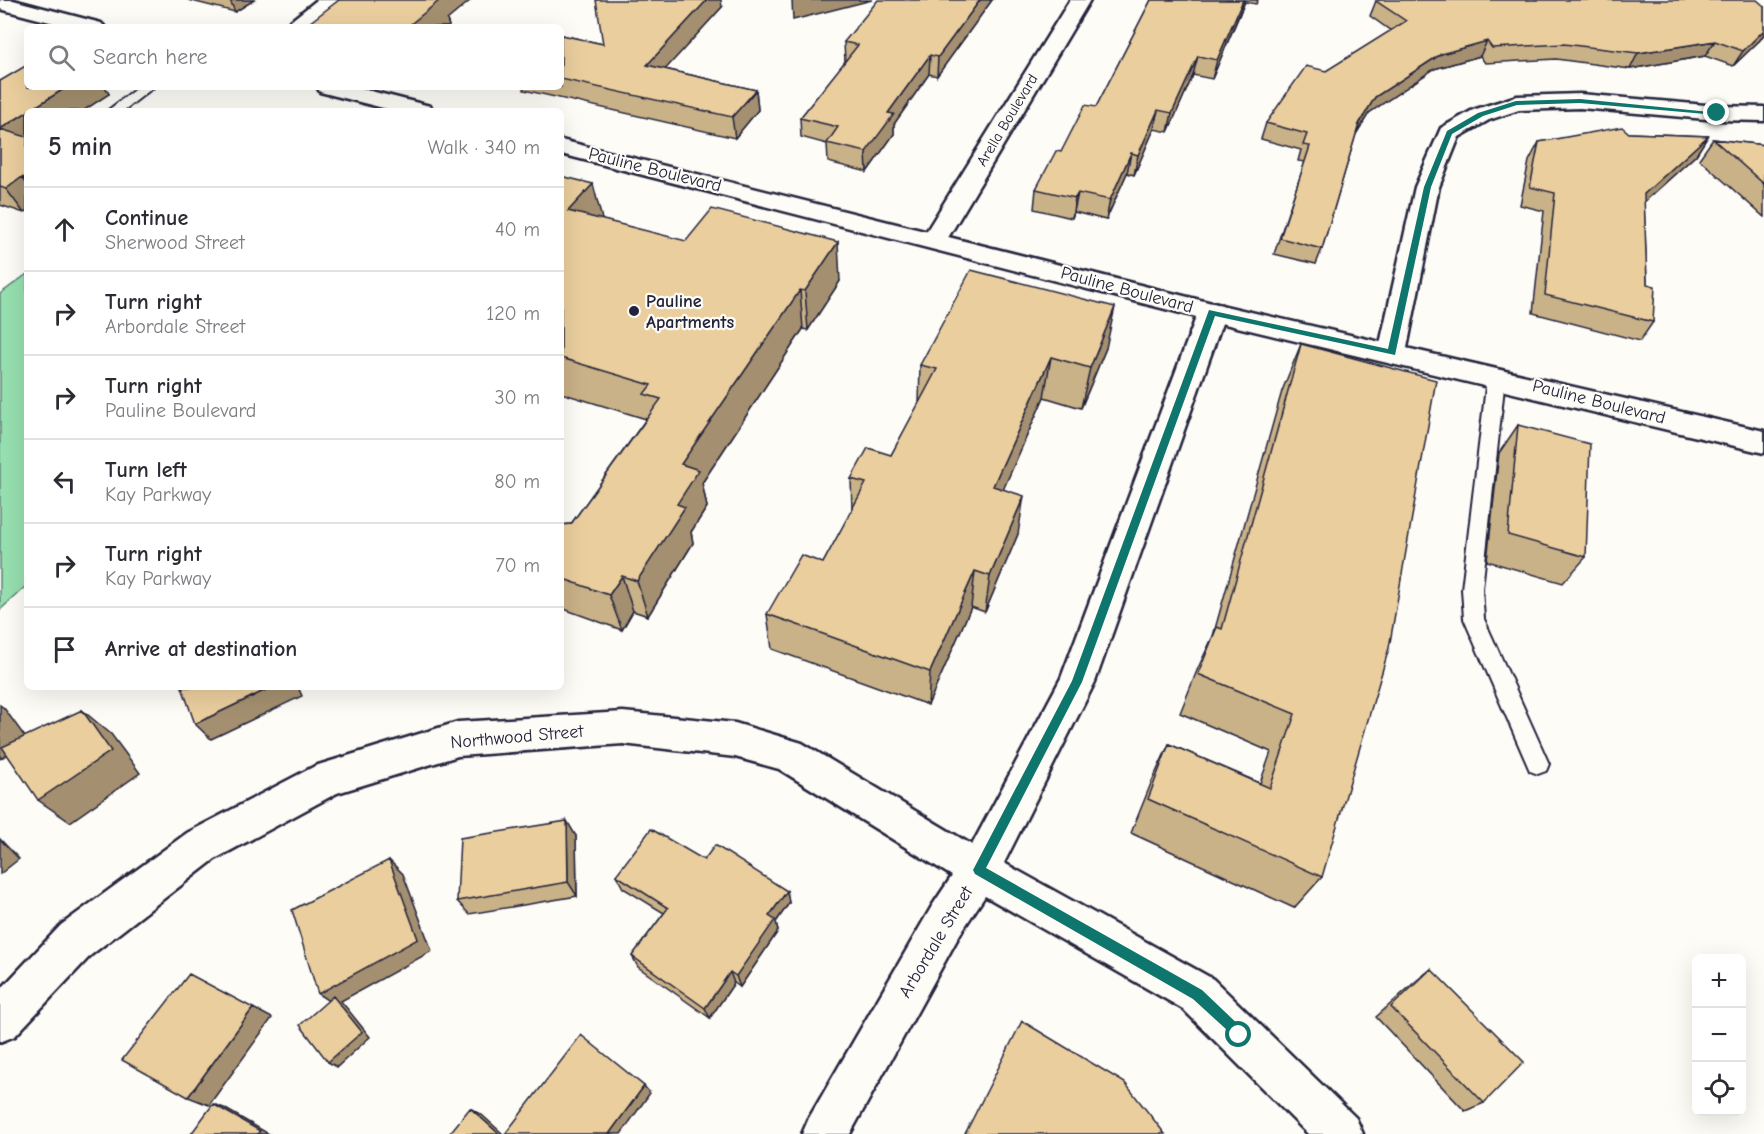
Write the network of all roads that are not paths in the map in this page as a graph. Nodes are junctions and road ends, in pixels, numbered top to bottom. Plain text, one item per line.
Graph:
1 (330, 0) edge
2 (1080, 0) edge
3 (0, 3) edge
4 (82, 24) edge
5 (298, 24) edge
6 (143, 90) edge
7 (340, 90) edge
8 (118, 108) edge
9 (410, 108) edge
10 (1764, 114) edge
11 (564, 148) edge
12 (934, 240) junction
13 (1212, 312) junction
14 (1392, 352) junction
15 (1496, 378) junction
16 (1764, 442) edge
17 (1538, 764) dead end
18 (979, 870) junction
19 (0, 1021) edge
20 (825, 1134) edge
21 (1340, 1134) edge

1 - 5 street
2 - 12 street, Arella Boulevard
3 - 4 street
6 - 8 lane
7 - 9 street
10 - 14 street
11 - 12 street, Pauline Boulevard
12 - 13 street, Pauline Boulevard
13 - 14 street, Pauline Boulevard
13 - 18 street, Arbordale Street
14 - 15 street, Pauline Boulevard
15 - 16 street, Pauline Boulevard
15 - 17 lane
18 - 19 street, Northwood Street
18 - 20 street, Arbordale Street
18 - 21 street, Northwood Street

